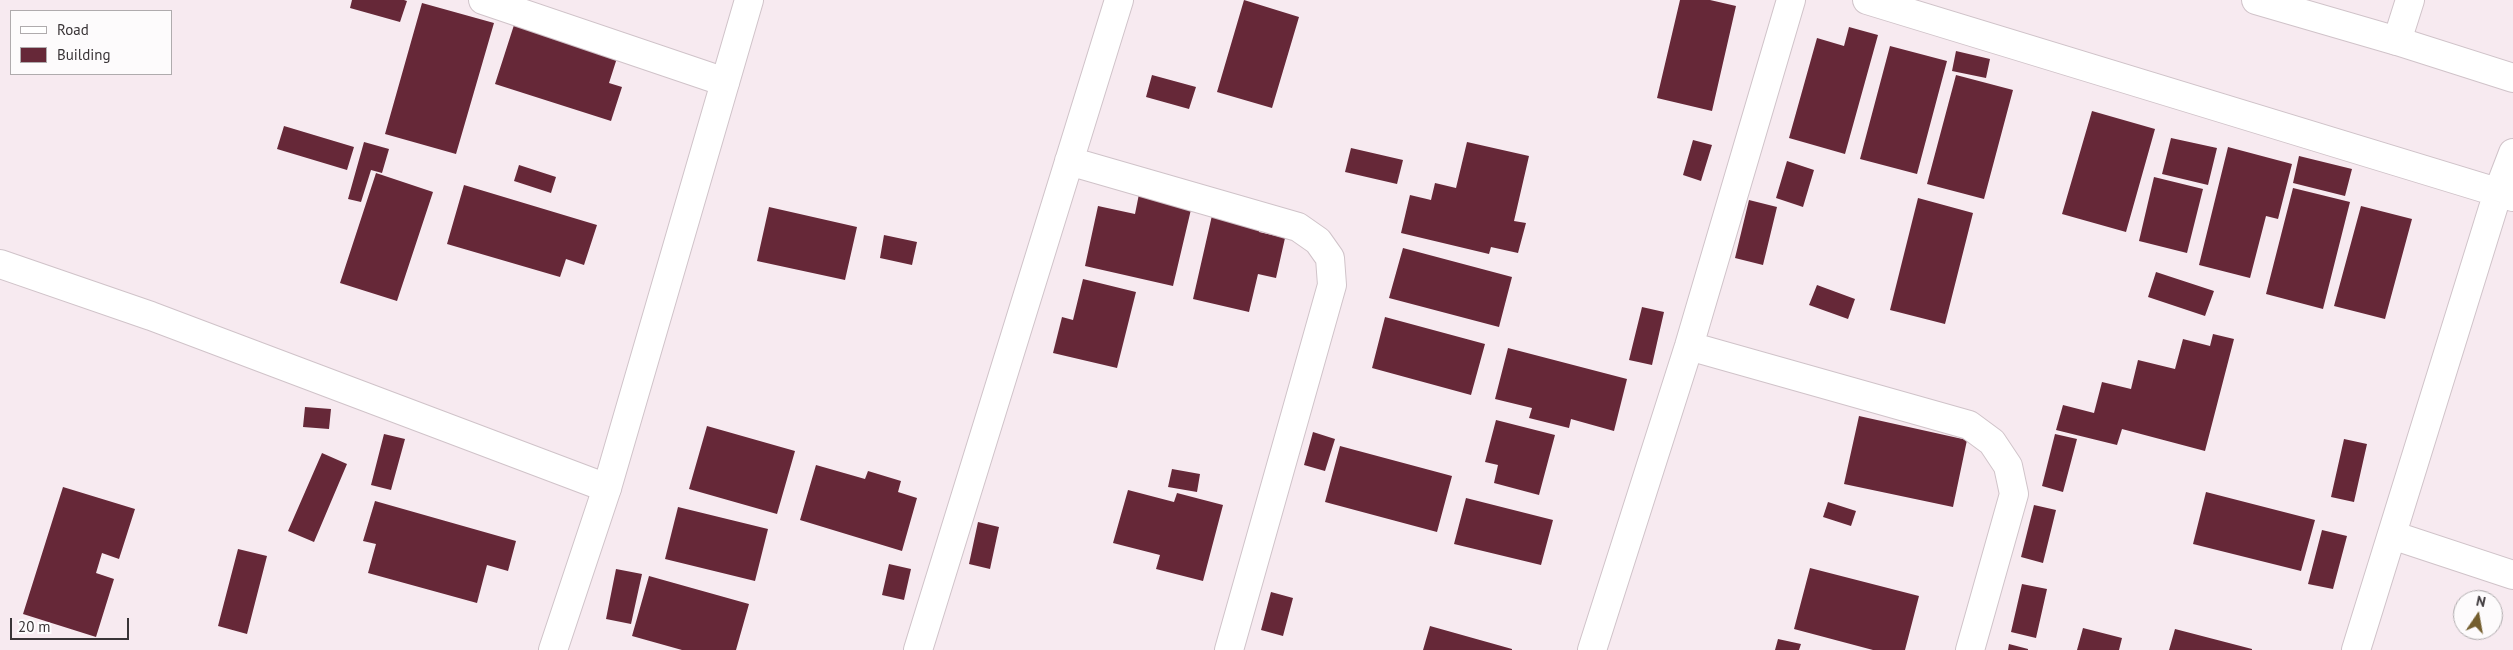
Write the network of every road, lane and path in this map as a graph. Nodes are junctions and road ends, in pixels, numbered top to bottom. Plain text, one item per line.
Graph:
1 (483, 0) edge
2 (749, 0) edge
3 (1119, 0) edge
4 (1791, 0) edge
5 (1867, 0) edge
6 (2256, 0) edge
7 (2410, 0) edge
8 (2397, 41) junction
9 (2513, 78) edge
10 (725, 82) junction
11 (2513, 152) edge
12 (1069, 161) junction
13 (2505, 194) edge
14 (0, 264) edge
15 (1689, 346) junction
16 (607, 488) junction
17 (2392, 534) junction
18 (2513, 575) edge
19 (553, 650) edge
20 (918, 650) edge
21 (1229, 650) edge
22 (1592, 650) edge
23 (1970, 650) edge
24 (2356, 650) edge

1 - 10 street
2 - 10 street
3 - 12 street
4 - 15 street
5 - 13 street
6 - 8 street
7 - 8 street
8 - 9 street
10 - 16 street
11 - 13 street
12 - 20 street
12 - 21 street
13 - 17 street
14 - 16 street
15 - 22 street
15 - 23 street
16 - 19 street
17 - 18 street
17 - 24 street

